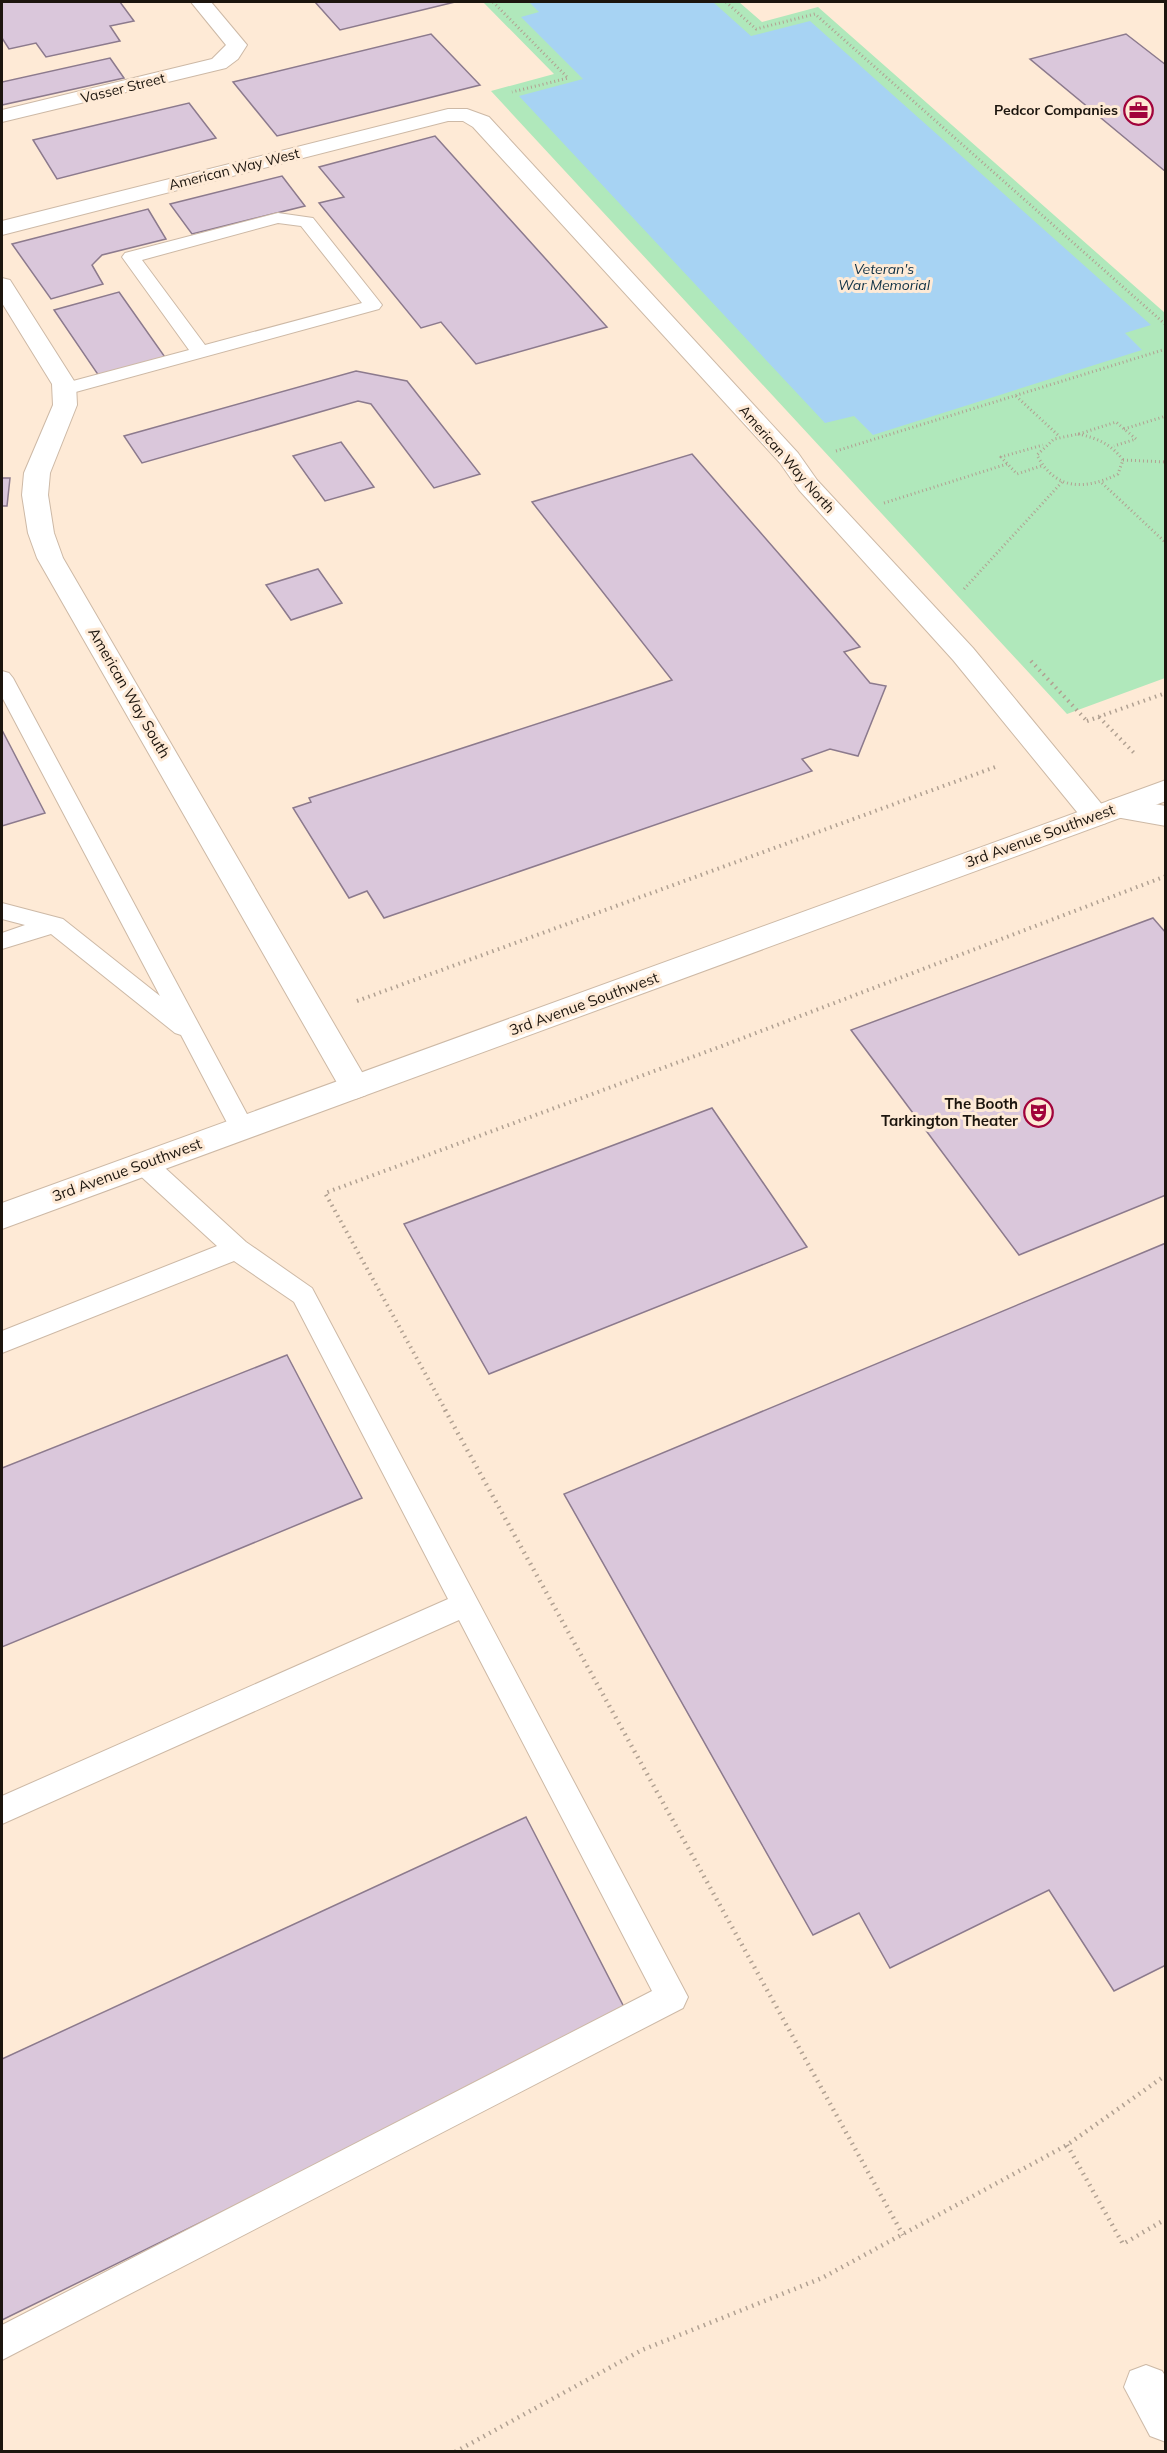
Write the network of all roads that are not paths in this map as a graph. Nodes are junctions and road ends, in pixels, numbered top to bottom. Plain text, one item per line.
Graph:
1 (201, 2) edge
2 (467, 115) joint
3 (2, 116) edge
4 (2, 228) edge
5 (2, 285) edge
6 (200, 352) junction
7 (65, 389) junction
8 (2, 678) edge
9 (1166, 790) edge
10 (1107, 812) junction
11 (1166, 816) edge
12 (2, 911) edge
13 (55, 925) junction
14 (2, 941) edge
15 (193, 1035) junction
16 (355, 1087) junction
17 (243, 1129) junction
18 (144, 1164) junction
19 (2, 1215) edge
20 (237, 1249) junction
21 (2, 1342) edge
22 (466, 1604) junction
23 (2, 1810) edge
24 (2, 2343) edge

1 - 3 street, Vasser Street
2 - 4 street, American Way West
2 - 10 street, American Way North
5 - 7 street
6 - 6 lane
6 - 7 lane
7 - 16 street, American Way South
8 - 15 lane
9 - 10 street, 3rd Avenue Southwest
10 - 11 street
10 - 16 street, 3rd Avenue Southwest
12 - 13 lane
13 - 14 lane
13 - 15 lane
15 - 17 lane
16 - 17 street, 3rd Avenue Southwest
17 - 18 street, 3rd Avenue Southwest
18 - 19 street, 3rd Avenue Southwest
18 - 20 lane
20 - 21 lane
20 - 22 lane
22 - 23 lane
22 - 24 lane

